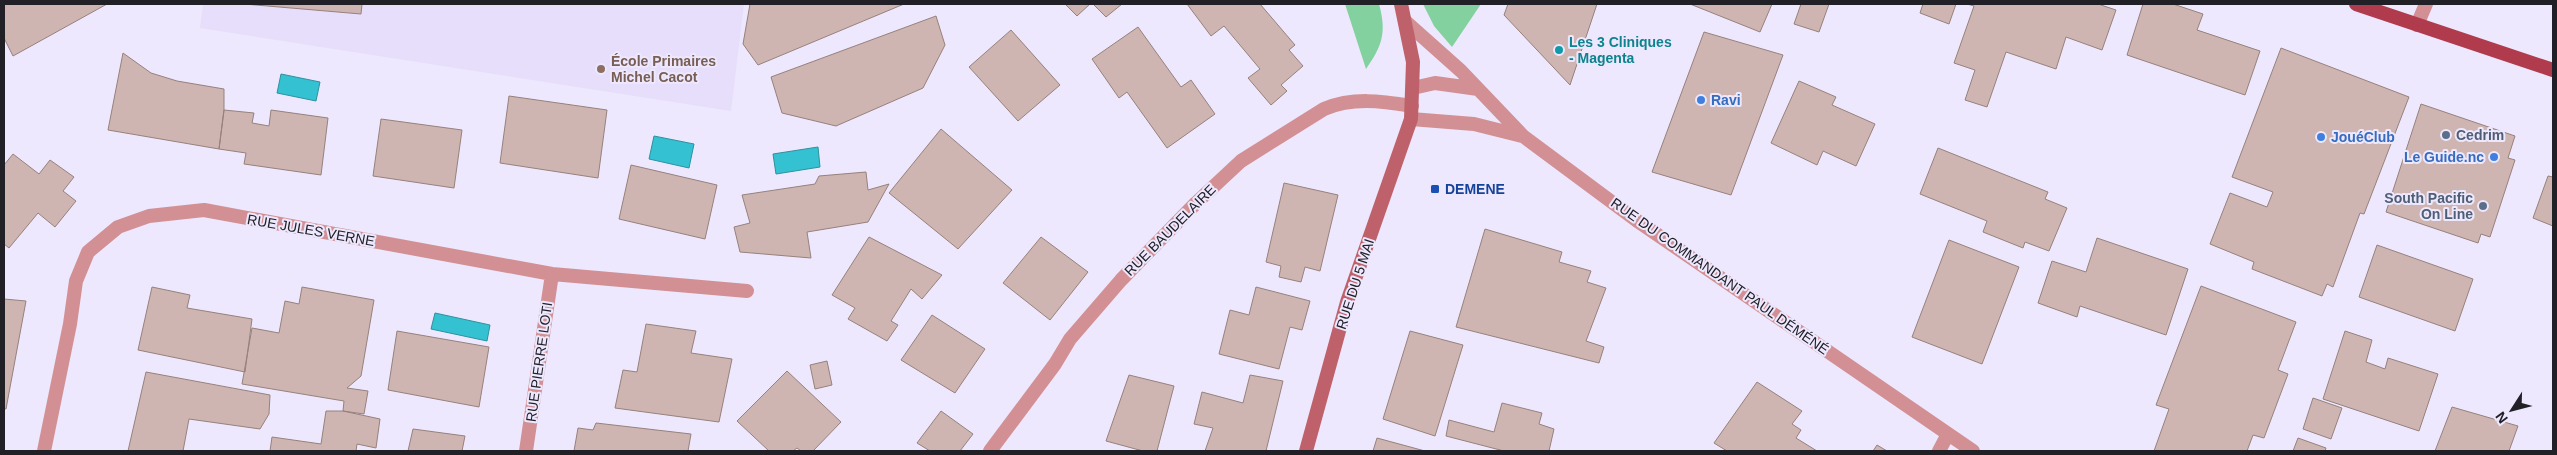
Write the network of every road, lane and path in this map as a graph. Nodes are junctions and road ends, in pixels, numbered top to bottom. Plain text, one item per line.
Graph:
1 (1401, 4) edge
2 (2356, 4) edge
3 (2426, 4) edge
4 (1406, 22) junction
5 (2417, 26) junction
6 (2553, 70) edge
7 (1413, 88) junction
8 (1478, 89) junction
9 (1412, 112) junction
10 (1523, 136) junction
11 (552, 274) junction
12 (747, 291) dead end
13 (1948, 434) junction
14 (44, 451) edge
15 (526, 451) edge
16 (990, 451) edge
17 (1306, 451) edge
18 (1939, 451) edge
19 (1973, 451) edge

1 - 4 main road
2 - 5 main road
3 - 5 street
4 - 7 main road
4 - 8 street, RUE DU COMMANDANT PAUL DÉMÉNÉ
5 - 6 main road
7 - 8 street
7 - 9 main road
8 - 10 street, RUE DU COMMANDANT PAUL DÉMÉNÉ
9 - 10 street, RUE BAUDELAIRE
9 - 16 street, RUE BAUDELAIRE
9 - 17 main road, RUE DU 5 MAI
10 - 13 street, RUE DU COMMANDANT PAUL DÉMÉNÉ
11 - 12 street, RUE JULES VERNE
11 - 14 street, RUE JULES VERNE
11 - 15 street, RUE PIERRE LOTI
13 - 18 street
13 - 19 street, RUE DU COMMANDANT PAUL DÉMÉNÉ

